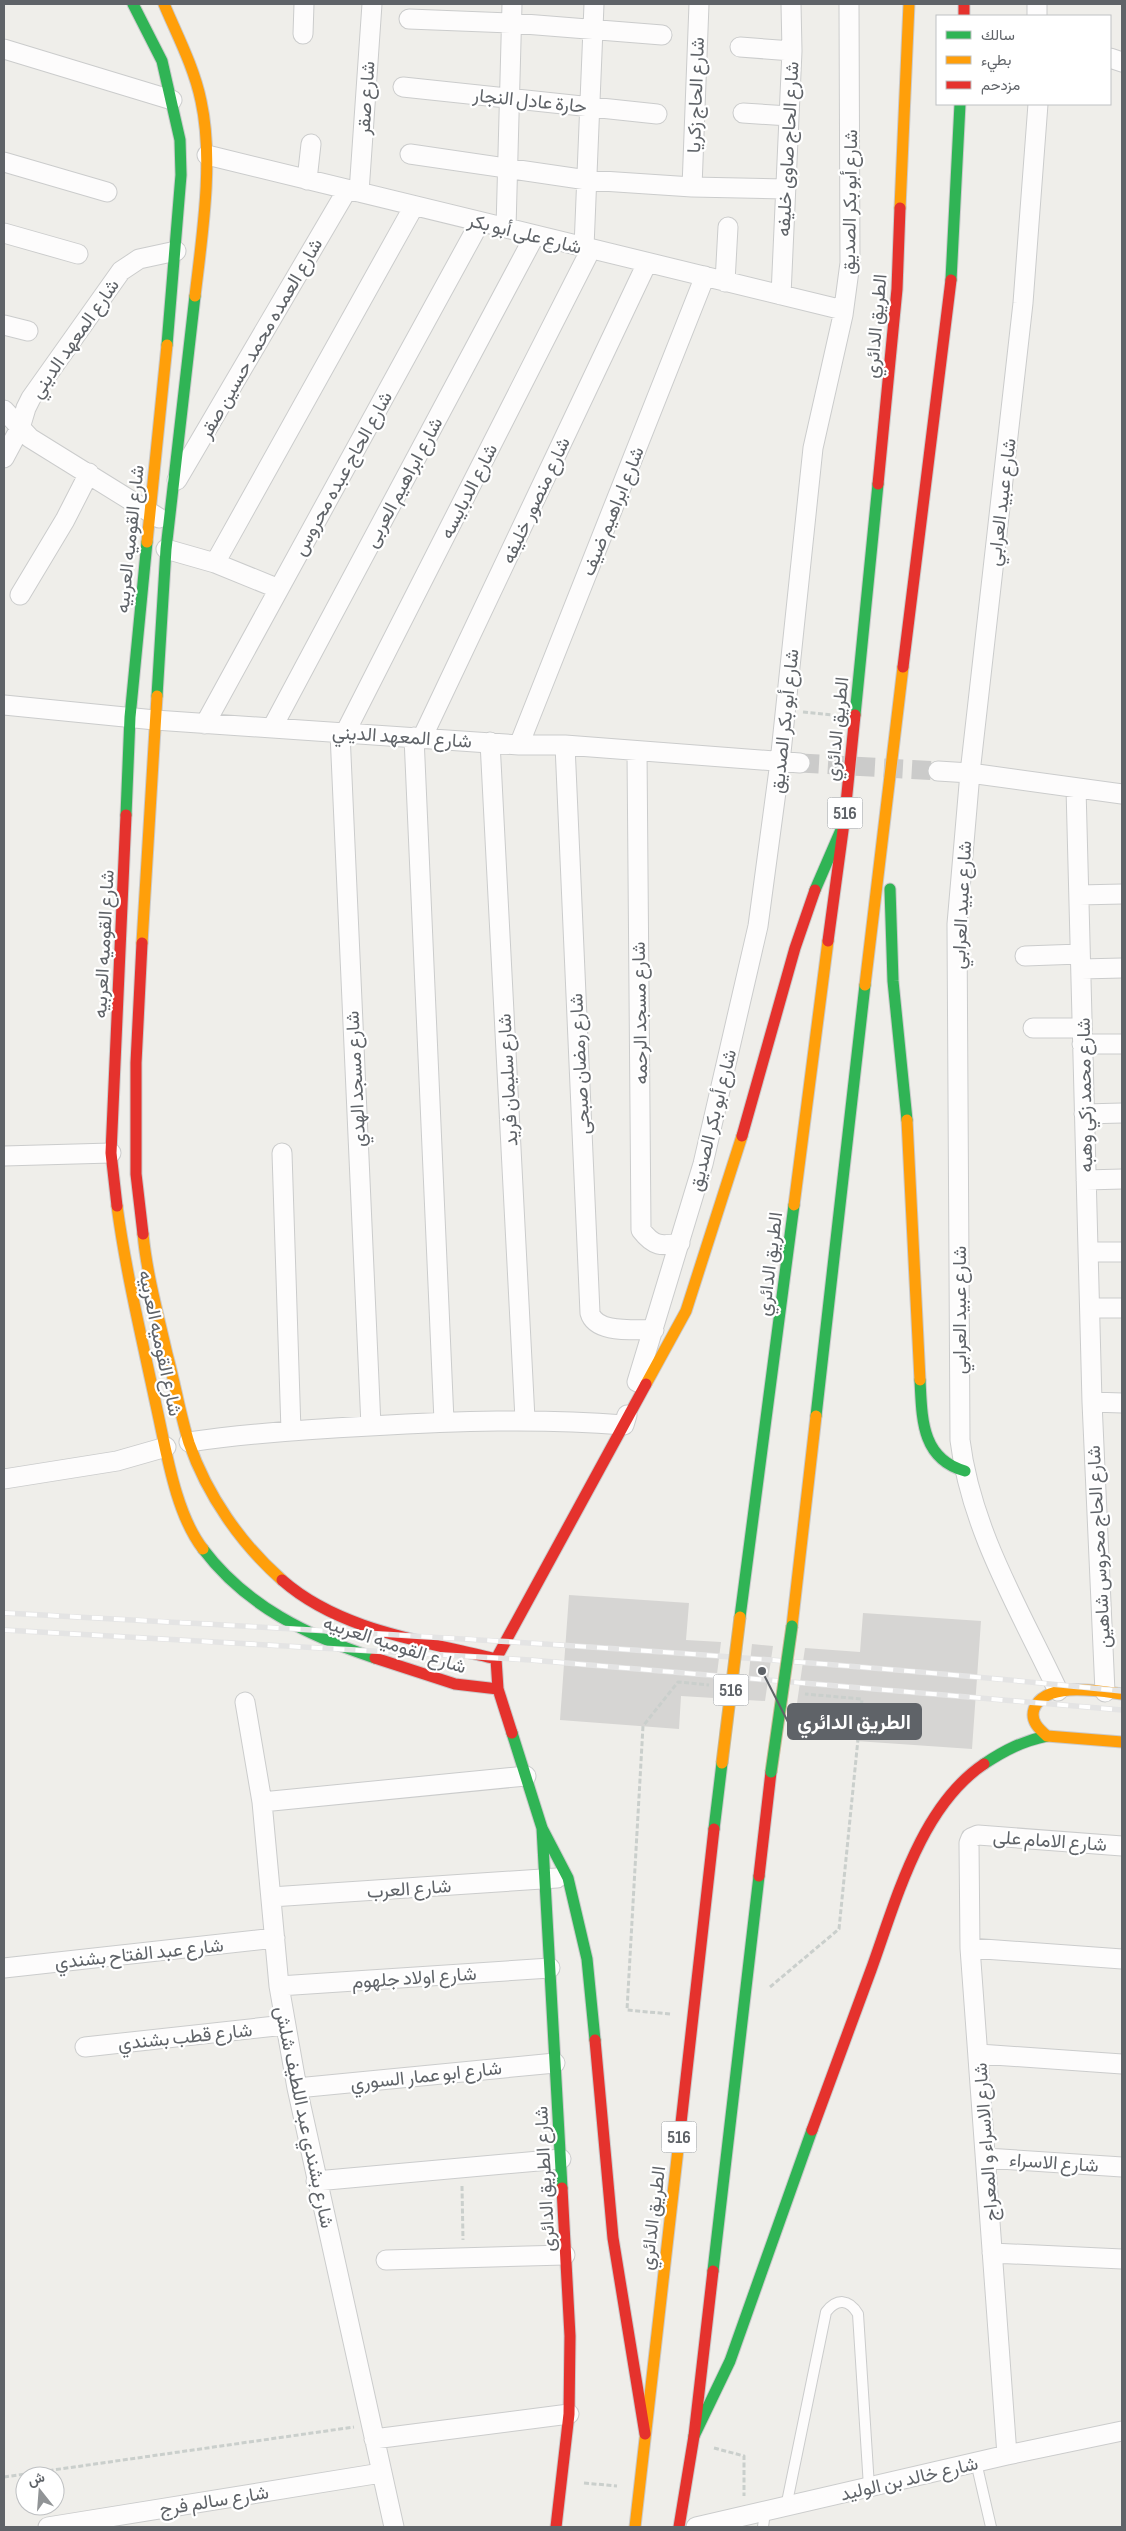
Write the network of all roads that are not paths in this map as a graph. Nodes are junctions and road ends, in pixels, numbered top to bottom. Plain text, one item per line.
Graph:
1 (132, 4) edge
2 (164, 4) edge
3 (304, 4) edge
4 (372, 4) edge
5 (512, 4) edge
6 (594, 4) edge
7 (699, 4) edge
8 (792, 4) edge
9 (850, 4) edge
10 (909, 4) edge
11 (409, 19) dead end
12 (512, 23) junction
13 (593, 30) junction
14 (896, 31) dead end
15 (303, 34) dead end
16 (662, 35) dead end
17 (740, 48) dead end
18 (4, 49) edge
19 (792, 51) junction
20 (906, 66) junction
21 (403, 86) dead end
22 (510, 98) junction
23 (172, 100) junction
24 (960, 105) edge
25 (1038, 105) edge
26 (590, 106) junction
27 (743, 113) dead end
28 (657, 114) dead end
29 (789, 116) junction
30 (311, 144) dead end
31 (410, 154) dead end
32 (207, 155) junction
33 (4, 162) edge
34 (507, 168) junction
35 (308, 180) junction
36 (587, 180) junction
37 (692, 187) junction
38 (785, 189) junction
39 (353, 191) junction
40 (107, 192) dead end
41 (414, 206) junction
42 (480, 222) junction
43 (728, 227) dead end
44 (506, 228) junction
45 (4, 233) edge
46 (535, 235) junction
47 (587, 248) junction
48 (176, 251) junction
49 (78, 254) dead end
50 (647, 263) junction
51 (705, 276) junction
52 (725, 282) junction
53 (781, 294) junction
54 (843, 310) junction
55 (4, 325) edge
56 (28, 332) dead end
57 (4, 410) edge
58 (20, 428) junction
59 (4, 458) edge
60 (89, 473) junction
61 (173, 487) junction
62 (149, 511) junction
63 (169, 524) junction
64 (166, 549) junction
65 (215, 562) junction
66 (279, 589) junction
67 (20, 596) dead end
68 (4, 705) edge
69 (130, 717) junction
70 (155, 720) junction
71 (205, 724) junction
72 (272, 728) junction
73 (342, 733) junction
74 (418, 737) junction
75 (490, 742) junction
76 (519, 745) junction
77 (565, 745) junction
78 (637, 751) junction
79 (780, 762) junction
80 (800, 764) tunnel mouth
81 (938, 771) tunnel mouth
82 (970, 773) junction
83 (1076, 788) junction
84 (1122, 794) edge
85 (886, 801) junction
86 (844, 823) junction
87 (1122, 894) edge
88 (1079, 895) junction
89 (1025, 956) dead end
90 (1081, 962) junction
91 (1122, 968) edge
92 (1033, 1028) dead end
93 (1082, 1036) junction
94 (1122, 1044) edge
95 (1122, 1113) edge
96 (1084, 1114) junction
97 (111, 1153) junction
98 (282, 1154) dead end
99 (4, 1156) edge
100 (1086, 1180) junction
101 (1122, 1180) edge
102 (680, 1243) junction
103 (1088, 1252) junction
104 (1122, 1252) edge
105 (1090, 1308) junction
106 (1122, 1308) edge
107 (654, 1330) junction
108 (1092, 1402) junction
109 (1122, 1403) edge
110 (524, 1419) junction
111 (444, 1421) junction
112 (624, 1425) junction
113 (371, 1426) junction
114 (291, 1431) junction
115 (189, 1442) junction
116 (166, 1447) junction
117 (965, 1471) junction
118 (4, 1478) edge
119 (496, 1659) junction
120 (498, 1689) junction
121 (1058, 1690) junction
122 (1114, 1693) edge
123 (245, 1702) dead end
124 (1046, 1736) junction
125 (1122, 1742) edge
126 (526, 1776) junction
127 (262, 1802) junction
128 (542, 1828) junction
129 (978, 1835) joint
130 (1122, 1846) edge
131 (568, 1878) junction
132 (546, 1879) junction
133 (271, 1897) junction
134 (275, 1938) junction
135 (970, 1948) junction
136 (1122, 1960) edge
137 (4, 1968) edge
138 (550, 1968) junction
139 (278, 1986) junction
140 (285, 2024) junction
141 (85, 2047) dead end
142 (979, 2054) junction
143 (555, 2063) junction
144 (1122, 2064) edge
145 (296, 2088) junction
146 (986, 2158) junction
147 (561, 2159) junction
148 (1122, 2167) edge
149 (316, 2181) junction
150 (992, 2253) junction
151 (565, 2255) junction
152 (386, 2260) dead end
153 (1122, 2260) edge
154 (569, 2414) junction
155 (1122, 2431) edge
156 (372, 2432) junction
157 (644, 2434) junction
158 (693, 2439) junction
159 (1007, 2455) junction
160 (976, 2462) junction
161 (381, 2473) junction
162 (870, 2487) junction
163 (786, 2507) junction
164 (764, 2520) edge
165 (48, 2527) edge
166 (394, 2527) edge
167 (556, 2527) edge
168 (635, 2527) edge
169 (679, 2527) edge
170 (696, 2527) edge
171 (991, 2527) edge

1 - 23 main road, شارع القوميه العربيه
2 - 32 main road, شارع القوميه العربيه
3 - 15 street
4 - 39 street, شارع صقر
5 - 12 street
6 - 13 street
7 - 37 street, شارع الحاج زكريا
8 - 19 street, شارع الحاج صاوى خليفه
9 - 54 street, شارع أبو بكر الصديق
10 - 20 main road, الطريق الدائري / 516
11 - 12 street
12 - 13 street
12 - 22 street
13 - 16 street
13 - 26 street
14 - 20 main road
17 - 19 street
18 - 23 street
19 - 29 street, شارع الحاج صاوى خليفه
20 - 86 main road, الطريق الدائري / 516
21 - 22 street, حارة عادل النجار
22 - 26 street, حارة عادل النجار
22 - 34 street
23 - 48 main road, شارع القوميه العربيه
24 - 85 main road, 516
25 - 82 street, شارع عبيد العرابي
26 - 28 street, حارة عادل النجار
26 - 36 street
27 - 29 street
29 - 38 street, شارع الحاج صاوى خليفه
30 - 35 street
31 - 34 street
32 - 35 street, شارع على أبو بكر
32 - 61 main road, شارع القوميه العربيه
33 - 40 street
34 - 36 street
34 - 44 street
35 - 39 street, شارع على أبو بكر
36 - 37 street
36 - 47 street
37 - 38 street
38 - 53 street, شارع الحاج صاوى خليفه
39 - 41 street, شارع على أبو بكر
39 - 61 street, شارع العمده محمد حسين صقر
41 - 42 street, شارع على أبو بكر
41 - 65 street
42 - 44 street, شارع على أبو بكر
42 - 66 street, شارع الحاج عبده محروس
43 - 52 street
44 - 46 street, شارع على أبو بكر
45 - 49 street
46 - 47 street, شارع على أبو بكر
46 - 72 street, شارع ابراهيم العربى
47 - 50 street, شارع على أبو بكر
47 - 73 street, شارع الدبايسه
48 - 58 street, شارع المعهد الديني
48 - 62 main road, شارع القوميه العربيه
50 - 51 street, شارع على أبو بكر
50 - 74 street, شارع منصور خليفه
51 - 52 street, شارع على أبو بكر
51 - 76 street, شارع ابراهيم ضيف
52 - 53 street, شارع على أبو بكر
53 - 54 street, شارع على أبو بكر
54 - 79 street, شارع أبو بكر الصديق
55 - 56 street
57 - 58 street
58 - 59 street, شارع المعهد الديني
58 - 60 street
60 - 62 street
60 - 67 street
61 - 63 main road, شارع القوميه العربيه
62 - 63 street
62 - 69 main road, شارع القوميه العربيه
63 - 64 main road, شارع القوميه العربيه
64 - 65 street
64 - 70 main road, شارع القوميه العربيه
65 - 66 street
66 - 71 street, شارع الحاج عبده محروس
68 - 69 street, شارع المعهد الديني
69 - 70 street, شارع المعهد الديني
69 - 97 main road, شارع القوميه العربيه
70 - 71 street, شارع المعهد الديني
70 - 115 main road, شارع القوميه العربيه
71 - 72 street, شارع المعهد الديني
72 - 73 street, شارع المعهد الديني
73 - 74 street, شارع المعهد الديني
73 - 113 street, شارع مسجد الهدي
74 - 75 street, شارع المعهد الديني
74 - 111 street
75 - 76 street, شارع المعهد الديني
75 - 110 street, شارع سليمان فريد
76 - 77 street, شارع المعهد الديني
77 - 78 street, شارع المعهد الديني
77 - 107 street, شارع رمضان صبحى
78 - 79 street, شارع المعهد الديني
78 - 102 street, شارع مسجد الرحمه
79 - 80 street, شارع المعهد الديني
79 - 102 street, شارع أبو بكر الصديق
81 - 82 street
82 - 83 street
82 - 117 street, شارع عبيد العرابي
83 - 84 street
83 - 88 street, شارع محمد زكي وهبه
85 - 117 main road
85 - 158 main road, 516, bridge
86 - 112 main road
86 - 157 main road, الطريق الدائري / 516, bridge
87 - 88 street
88 - 90 street, شارع محمد زكي وهبه
89 - 90 street
90 - 91 street
90 - 93 street, شارع محمد زكي وهبه
92 - 93 street
93 - 94 street
93 - 96 street, شارع محمد زكي وهبه
95 - 96 street
96 - 100 street, شارع محمد زكي وهبه
97 - 99 street
97 - 116 main road, شارع القوميه العربيه
98 - 114 street
100 - 101 street
100 - 103 street, شارع محمد زكي وهبه
102 - 107 street, شارع أبو بكر الصديق
103 - 104 street
103 - 105 street, شارع محمد زكي وهبه
105 - 106 street
105 - 108 street, شارع محمد زكي وهبه
107 - 112 street, شارع أبو بكر الصديق
108 - 109 street
108 - 122 street, شارع الحاج محروس شاهين
110 - 111 street
110 - 112 street
111 - 113 street
112 - 119 main road
113 - 114 street
114 - 115 street
115 - 119 main road, شارع القوميه العربيه
116 - 118 street
116 - 120 main road, شارع القوميه العربيه
117 - 121 street, شارع عبيد العرابي
119 - 120 main road
120 - 126 main road
121 - 122 main road
121 - 124 main road
123 - 127 street, شارع بشندي عبد اللطيف شلش
124 - 125 main road
124 - 158 main road
126 - 127 street
126 - 128 main road
127 - 133 street, شارع بشندي عبد اللطيف شلش
128 - 131 main road
128 - 132 main road, شارع الطريق الدائرى
129 - 130 street, شارع الامام على
129 - 135 street, شارع الاسراء و المعراج
131 - 132 street, شارع العرب
131 - 157 main road
132 - 133 street, شارع العرب
132 - 138 main road, شارع الطريق الدائرى
133 - 134 street, شارع بشندي عبد اللطيف شلش
134 - 137 street, شارع عبد الفتاح بشندي
134 - 139 street, شارع بشندي عبد اللطيف شلش
135 - 136 street
135 - 142 street, شارع الاسراء و المعراج
138 - 139 street, شارع اولاد جلهوم
138 - 143 main road, شارع الطريق الدائرى
139 - 140 street, شارع بشندي عبد اللطيف شلش
140 - 141 street, شارع قطب بشندي
140 - 145 street, شارع بشندي عبد اللطيف شلش
142 - 144 street
142 - 146 street, شارع الاسراء و المعراج
143 - 145 street, شارع ابو عمار السوري
143 - 147 main road, شارع الطريق الدائرى
145 - 149 street, شارع بشندي عبد اللطيف شلش
146 - 148 street, شارع الاسراء
146 - 150 street, شارع الاسراء و المعراج
147 - 149 street
147 - 151 main road, شارع الطريق الدائرى
149 - 156 street, شارع بشندي عبد اللطيف شلش
150 - 153 street
150 - 159 street, شارع الاسراء و المعراج
151 - 152 street
151 - 154 main road, شارع الطريق الدائرى
154 - 156 street
154 - 167 main road, شارع الطريق الدائرى
155 - 159 street, شارع خالد بن الوليد
156 - 161 street, شارع بشندي عبد اللطيف شلش
157 - 168 main road, الطريق الدائري / 516
158 - 169 main road, 516
159 - 160 street, شارع خالد بن الوليد
160 - 162 street, شارع خالد بن الوليد
160 - 171 lane
161 - 165 street, شارع سالم فرج
161 - 166 street, شارع بشندي عبد اللطيف شلش
162 - 163 street, شارع خالد بن الوليد
162 - 163 lane
163 - 164 street, شارع خالد بن الوليد
164 - 170 street, شارع خالد بن الوليد

